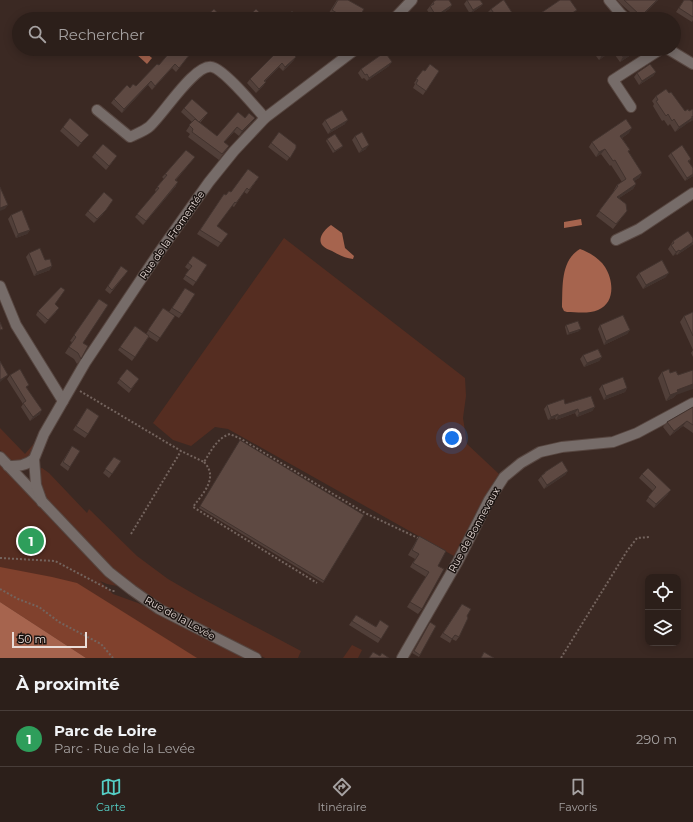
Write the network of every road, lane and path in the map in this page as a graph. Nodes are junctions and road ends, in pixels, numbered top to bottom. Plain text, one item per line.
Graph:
1 (412, 0) edge
2 (609, 0) edge
3 (401, 12) edge
4 (619, 12) edge
5 (347, 56) edge
6 (650, 56) edge
7 (680, 56) edge
8 (693, 64) edge
9 (631, 107) dead end
10 (97, 110) dead end
11 (265, 118) junction
12 (693, 193) edge
13 (616, 240) dead end
14 (0, 286) edge
15 (72, 386) junction
16 (63, 401) junction
17 (693, 403) edge
18 (182, 451) junction
19 (0, 457) edge
20 (34, 459) junction
21 (204, 462) junction
22 (8, 466) junction
23 (42, 502) junction
24 (131, 534) dead end
25 (650, 537) dead end
26 (424, 542) edge
27 (0, 558) edge
28 (317, 582) dead end
29 (0, 589) edge
30 (132, 590) junction
31 (113, 658) edge
32 (256, 658) edge
33 (402, 658) edge
34 (561, 658) edge

1 - 3 street
2 - 4 street
5 - 11 street, Rue de la Fromentée
6 - 9 street
7 - 8 street
10 - 11 street
11 - 15 street, Rue de la Fromentée
12 - 13 street
14 - 16 street
15 - 16 street, Rue de la Fromentée
15 - 18 path
16 - 20 street, Rue de la Fromentée
17 - 33 street, Rue de Bonnevaux
18 - 21 path
18 - 24 path
19 - 22 street, Rue de la Levée
20 - 22 street
20 - 23 street, Rue de la Fromentée
21 - 26 path
21 - 28 path
22 - 23 street, Rue de la Levée
23 - 30 street, Rue de la Levée
25 - 34 path
27 - 30 path
29 - 31 path
30 - 32 street, Rue de la Levée

